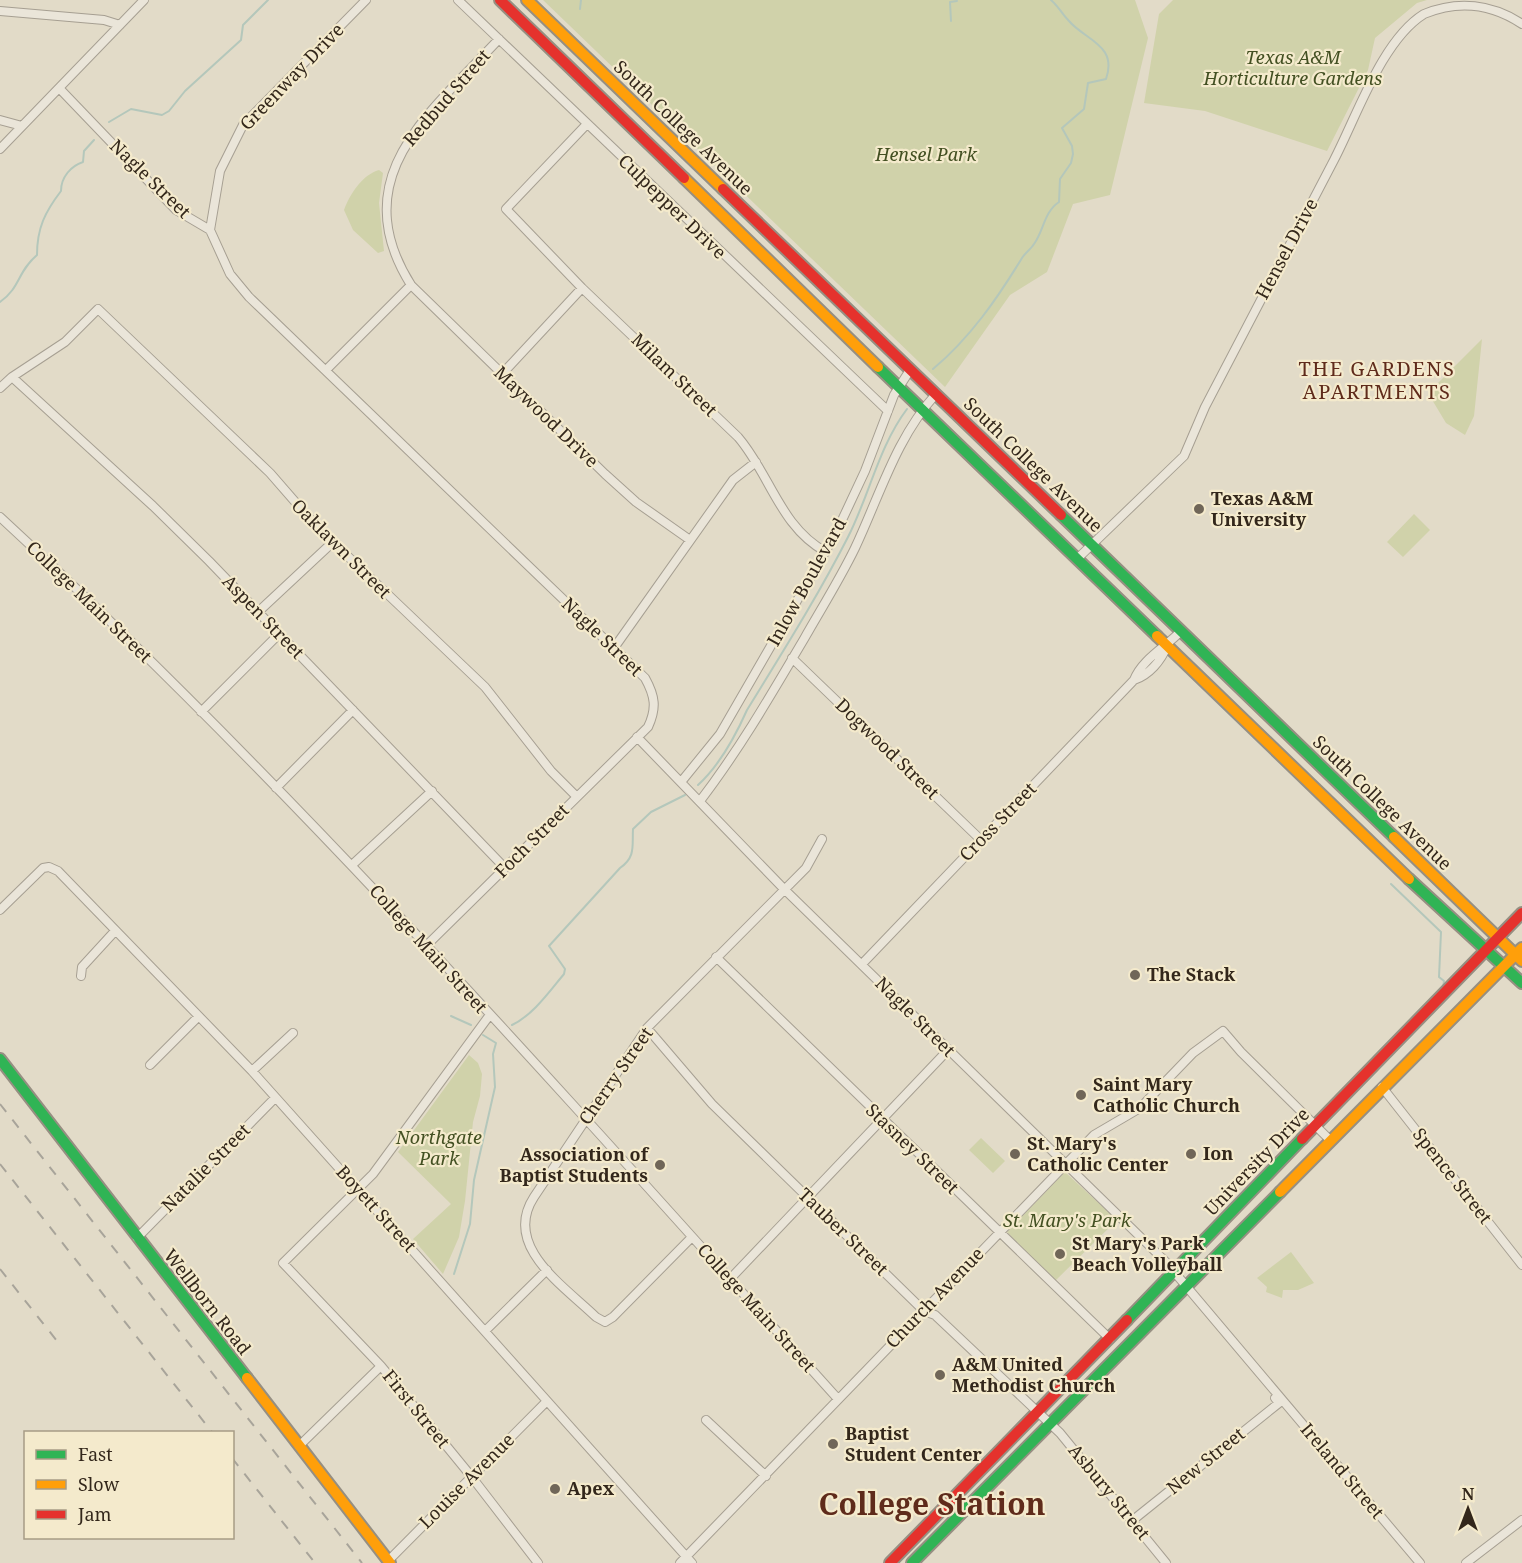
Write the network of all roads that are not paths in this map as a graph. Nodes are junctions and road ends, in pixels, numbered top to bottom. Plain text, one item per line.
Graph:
1 (144, 0) edge
2 (366, 0) edge
3 (458, 0) edge
4 (500, 0) edge
5 (526, 0) edge
6 (0, 11) edge
7 (1522, 24) edge
8 (120, 25) junction
9 (499, 39) junction
10 (59, 88) junction
11 (0, 120) edge
12 (586, 125) junction
13 (22, 126) junction
14 (0, 149) edge
15 (721, 188) junction
16 (707, 202) junction
17 (210, 230) junction
18 (411, 285) junction
19 (582, 288) junction
20 (326, 370) junction
21 (910, 370) junction
22 (502, 374) junction
23 (12, 377) junction
24 (898, 386) junction
25 (0, 388) edge
26 (936, 394) junction
27 (923, 408) junction
28 (888, 411) junction
29 (756, 462) junction
30 (1012, 468) junction
31 (999, 482) junction
32 (0, 517) edge
33 (690, 540) junction
34 (333, 542) junction
35 (1091, 545) junction
36 (826, 552) junction
37 (1077, 559) junction
38 (258, 612) junction
39 (1181, 631) junction
40 (279, 634) junction
41 (1167, 646) junction
42 (614, 648) junction
43 (792, 658) junction
44 (353, 710) junction
45 (201, 712) junction
46 (637, 737) junction
47 (1323, 770) junction
48 (681, 782) junction
49 (1310, 784) junction
50 (276, 788) junction
51 (432, 792) junction
52 (577, 797) junction
53 (700, 801) junction
54 (822, 838) dead end
55 (981, 840) junction
56 (352, 866) junction
57 (505, 868) junction
58 (784, 889) junction
59 (0, 910) edge
60 (1522, 913) edge
61 (115, 931) junction
62 (1497, 938) junction
63 (427, 945) junction
64 (1485, 951) junction
65 (1520, 955) edge
66 (716, 957) junction
67 (862, 964) junction
68 (1502, 967) junction
69 (81, 976) dead end
70 (1522, 983) edge
71 (489, 1016) junction
72 (198, 1017) junction
73 (647, 1028) junction
74 (293, 1033) dead end
75 (948, 1050) junction
76 (0, 1059) edge
77 (150, 1065) dead end
78 (252, 1071) junction
79 (1382, 1087) junction
80 (275, 1098) junction
81 (585, 1120) junction
82 (882, 1120) junction
83 (1315, 1125) junction
84 (1330, 1140) junction
85 (1066, 1164) junction
86 (357, 1189) junction
87 (807, 1197) junction
88 (1000, 1232) junction
89 (692, 1237) junction
90 (137, 1238) junction
91 (1522, 1265) edge
92 (547, 1270) junction
93 (1174, 1272) junction
94 (730, 1279) junction
95 (1185, 1286) junction
96 (924, 1311) junction
97 (485, 1331) junction
98 (1110, 1339) junction
99 (381, 1366) junction
100 (1263, 1379) junction
101 (838, 1399) junction
102 (547, 1401) junction
103 (1279, 1403) joint
104 (1036, 1412) junction
105 (706, 1420) dead end
106 (1049, 1423) junction
107 (299, 1446) junction
108 (471, 1476) junction
109 (766, 1476) junction
110 (1132, 1520) junction
111 (1522, 1520) edge
112 (690, 1560) edge
113 (389, 1562) edge
114 (538, 1563) edge
115 (680, 1563) edge
116 (890, 1563) edge
117 (912, 1563) edge
118 (1166, 1563) edge
119 (1420, 1563) edge
120 (1466, 1563) edge

1 - 8 street
2 - 17 street, Greenway Drive
3 - 9 street, Culpepper Drive
4 - 16 main road, South College Avenue
5 - 15 main road, South College Avenue
6 - 8 street
7 - 35 street, Hensel Drive
8 - 10 street
9 - 12 street, Culpepper Drive
9 - 18 street, Redbud Street
10 - 13 street
10 - 17 street, Nagle Street
11 - 13 street
12 - 19 street, Milam Street
12 - 28 street, Culpepper Drive
13 - 14 street
15 - 16 main road
15 - 21 main road, South College Avenue
16 - 24 main road, South College Avenue
17 - 20 street, Nagle Street
18 - 20 street
18 - 22 street, Maywood Drive
19 - 22 street
19 - 29 street, Milam Street
20 - 42 street, Nagle Street
21 - 24 street, Inlow Boulevard
21 - 26 main road, South College Avenue
22 - 33 street, Maywood Drive
23 - 25 street
23 - 34 street, Oaklawn Street
23 - 38 street, Aspen Street
24 - 27 main road, South College Avenue
24 - 28 street, Inlow Boulevard
26 - 27 street, Inlow Boulevard
26 - 30 main road, South College Avenue
27 - 31 main road, South College Avenue
27 - 43 street, Inlow Boulevard
28 - 36 street, Inlow Boulevard
29 - 33 street
29 - 36 street, Milam Street
30 - 31 main road
30 - 35 main road, South College Avenue
31 - 37 main road, South College Avenue
32 - 45 street, College Main Street
33 - 42 street
34 - 38 street
34 - 52 street, Oaklawn Street
35 - 37 street, Hensel Drive
35 - 39 main road, South College Avenue
36 - 48 street, Inlow Boulevard
37 - 41 main road, South College Avenue
38 - 40 street, Aspen Street
39 - 41 street, Cross Street
39 - 47 main road, South College Avenue
40 - 44 street, Aspen Street
40 - 45 street
41 - 49 main road, South College Avenue
41 - 55 street, Cross Street
42 - 46 street, Nagle Street
43 - 53 street, Inlow Boulevard
43 - 55 street, Dogwood Street
44 - 50 street
44 - 51 street, Aspen Street
45 - 50 street, College Main Street
46 - 48 street, Nagle Street
46 - 52 street, Foch Street
47 - 49 main road
47 - 62 main road, South College Avenue
48 - 53 street, Nagle Street
49 - 64 main road, South College Avenue
50 - 56 street, College Main Street
51 - 56 street
51 - 57 street, Aspen Street
52 - 57 street, Foch Street
53 - 58 street, Nagle Street
54 - 58 street, Cherry Street
55 - 67 street, Cross Street
56 - 63 street, College Main Street
57 - 63 street, Foch Street
58 - 66 street, Cherry Street
58 - 67 street, Nagle Street
59 - 61 street, Boyett Street
60 - 62 main road, University Drive
61 - 69 street
61 - 72 street, Boyett Street
62 - 64 main road, University Drive
62 - 65 main road, South College Avenue
63 - 71 street, College Main Street
64 - 68 main road, South College Avenue
64 - 83 main road, University Drive
65 - 68 main road, University Drive
66 - 73 street, Cherry Street
66 - 82 street, Stasney Street
67 - 75 street, Nagle Street
68 - 70 main road, South College Avenue
68 - 79 main road, University Drive
71 - 81 street, College Main Street
71 - 86 street
72 - 77 street
72 - 78 street, Boyett Street
73 - 81 street, Cherry Street
73 - 87 street, Tauber Street
74 - 78 street
75 - 82 street
75 - 85 street, Nagle Street
76 - 90 main road, Wellborn Road
78 - 80 street, Boyett Street
79 - 84 main road, University Drive
79 - 91 street, Spence Street
80 - 86 street, Boyett Street
80 - 90 street, Natalie Street
81 - 89 street, College Main Street
81 - 92 street, Cherry Street
82 - 87 street
82 - 88 street, Stasney Street
83 - 84 street, Church Avenue
83 - 85 street, Church Avenue
83 - 93 main road, University Drive
84 - 95 main road, University Drive
85 - 88 street, Church Avenue
85 - 93 street, Nagle Street
86 - 97 street, Boyett Street
86 - 99 street, First Street
87 - 94 street
87 - 96 street, Tauber Street
88 - 96 street, Church Avenue
88 - 98 street, Stasney Street
89 - 92 street, Cherry Street
89 - 94 street, College Main Street
90 - 107 main road, Wellborn Road
92 - 97 street
93 - 95 street, Nagle Street
93 - 98 main road, University Drive
94 - 101 street, College Main Street
95 - 100 street, Ireland Street
95 - 106 main road, University Drive
96 - 101 street, Church Avenue
96 - 104 street, Tauber Street
97 - 102 street, Boyett Street
98 - 104 main road, University Drive
99 - 107 street
99 - 108 street, First Street
100 - 103 street, Ireland Street
100 - 119 street, Ireland Street
101 - 109 street, Church Avenue
102 - 108 street, Louise Avenue
102 - 112 street, Boyett Street
103 - 110 street, New Street
104 - 106 street, Tauber Street
104 - 116 main road, University Drive
105 - 109 street
106 - 110 street, Asbury Street
106 - 117 main road, University Drive
107 - 113 main road, Wellborn Road
108 - 113 street, Louise Avenue
108 - 114 street, First Street
109 - 112 street, Church Avenue
110 - 118 street, Asbury Street
111 - 120 street
112 - 115 street, Church Avenue

